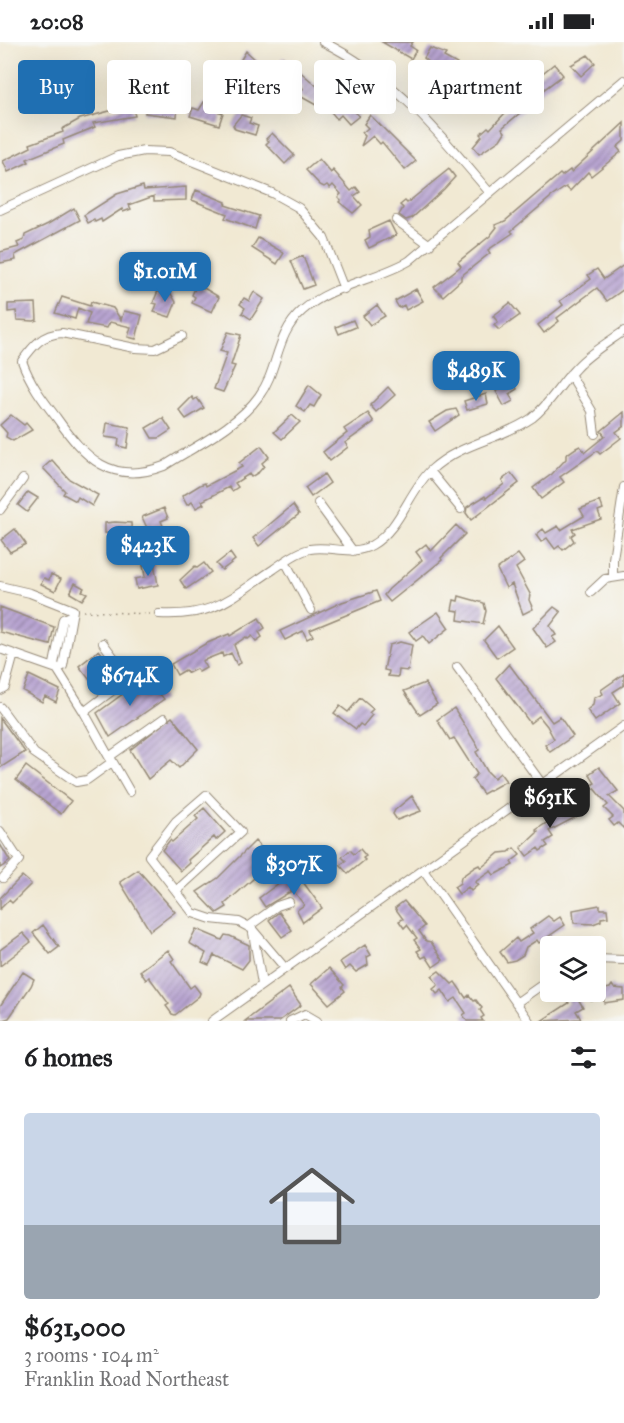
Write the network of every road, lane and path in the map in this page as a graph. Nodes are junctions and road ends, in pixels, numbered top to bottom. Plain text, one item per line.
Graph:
1 (323, 42) edge
2 (624, 80) edge
3 (490, 194) junction
4 (0, 210) edge
5 (396, 220) dead end
6 (430, 245) junction
7 (344, 289) junction
8 (624, 331) edge
9 (182, 336) dead end
10 (570, 374) junction
11 (595, 434) dead end
12 (430, 471) junction
13 (23, 479) dead end
14 (624, 487) edge
15 (318, 503) dead end
16 (461, 509) dead end
17 (0, 510) edge
18 (353, 551) junction
19 (285, 561) junction
20 (613, 576) junction
21 (624, 576) edge
22 (0, 586) edge
23 (591, 592) dead end
24 (311, 610) dead end
25 (71, 613) junction
26 (159, 614) joint
27 (103, 643) dead end
28 (0, 649) edge
29 (14, 654) junction
30 (457, 667) dead end
31 (57, 669) junction
32 (0, 690) edge
33 (0, 707) edge
34 (84, 712) junction
35 (164, 718) dead end
36 (621, 728) edge
37 (624, 740) edge
38 (111, 759) junction
39 (542, 784) junction
40 (130, 792) dead end
41 (0, 831) edge
42 (423, 870) junction
43 (1, 879) edge
44 (176, 891) junction
45 (289, 902) dead end
46 (250, 928) junction
47 (268, 949) junction
48 (258, 956) junction
49 (606, 959) edge
50 (624, 960) edge
51 (285, 968) junction
52 (262, 984) junction
53 (540, 985) edge
54 (516, 1003) junction
55 (212, 1021) edge
56 (290, 1021) edge
57 (317, 1021) edge
58 (529, 1021) edge

1 - 3 street
2 - 3 street
3 - 6 street
4 - 7 street
5 - 6 street
6 - 7 street
7 - 9 street
8 - 10 street
10 - 11 street
10 - 12 street
12 - 16 street
12 - 18 street
13 - 17 street
14 - 20 street
15 - 18 street
18 - 19 street
19 - 24 street
19 - 26 street
20 - 21 street
20 - 23 street
22 - 25 street
25 - 26 path
25 - 31 street
27 - 34 street
28 - 29 street
29 - 31 street
29 - 32 street
30 - 39 street
31 - 34 street
33 - 38 street
34 - 38 street
35 - 38 street
36 - 37 street
36 - 39 street
38 - 40 street
39 - 42 street
41 - 43 street
42 - 51 street
42 - 54 street
44 - 44 street
44 - 46 street
45 - 46 street
46 - 47 street
46 - 48 street
47 - 48 street
47 - 51 street
48 - 52 street
49 - 50 street
51 - 52 street
52 - 55 street
53 - 54 street
54 - 58 street
56 - 57 street

